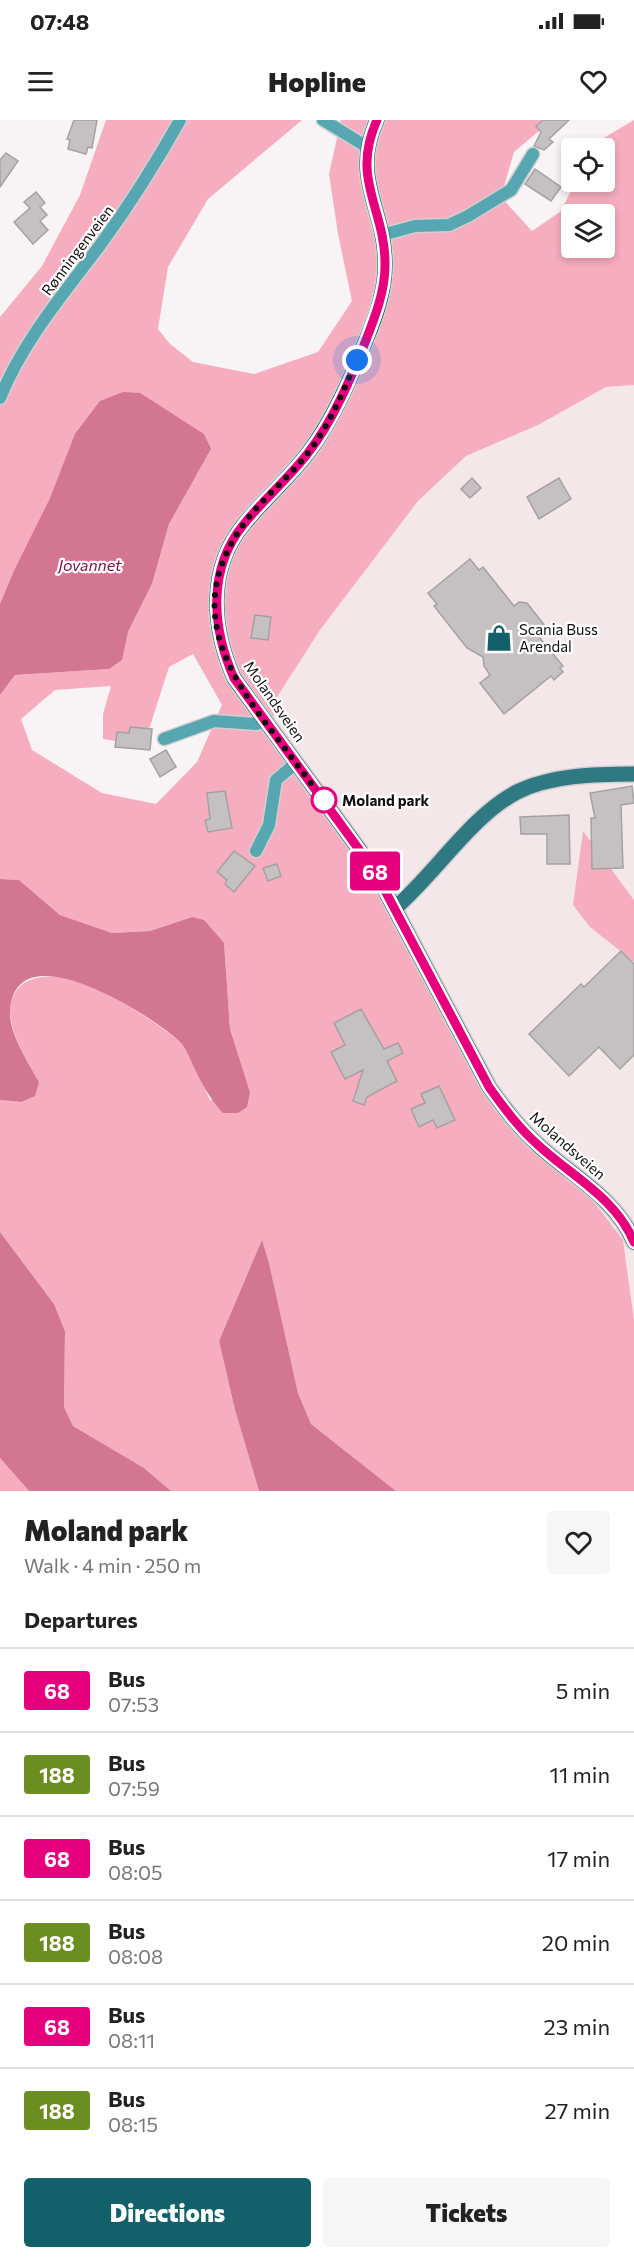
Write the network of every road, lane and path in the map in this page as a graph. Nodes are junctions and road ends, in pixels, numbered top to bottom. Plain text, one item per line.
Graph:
1 (180, 120) edge
2 (323, 120) edge
3 (377, 120) edge
4 (367, 147) junction
5 (533, 154) dead end
6 (382, 235) junction
7 (0, 398) edge
8 (263, 720) junction
9 (164, 739) dead end
10 (296, 763) junction
11 (634, 774) edge
12 (256, 851) dead end
13 (394, 908) junction
14 (634, 1242) edge

1 - 7 street, Rønningenveien
2 - 4 street
3 - 4 main road, Molandsveien
4 - 6 main road, Molandsveien
5 - 6 street
6 - 8 main road, Molandsveien
8 - 9 street
8 - 10 main road, Molandsveien
10 - 12 street
10 - 13 main road, Molandsveien
11 - 13 street
13 - 14 main road, Molandsveien

